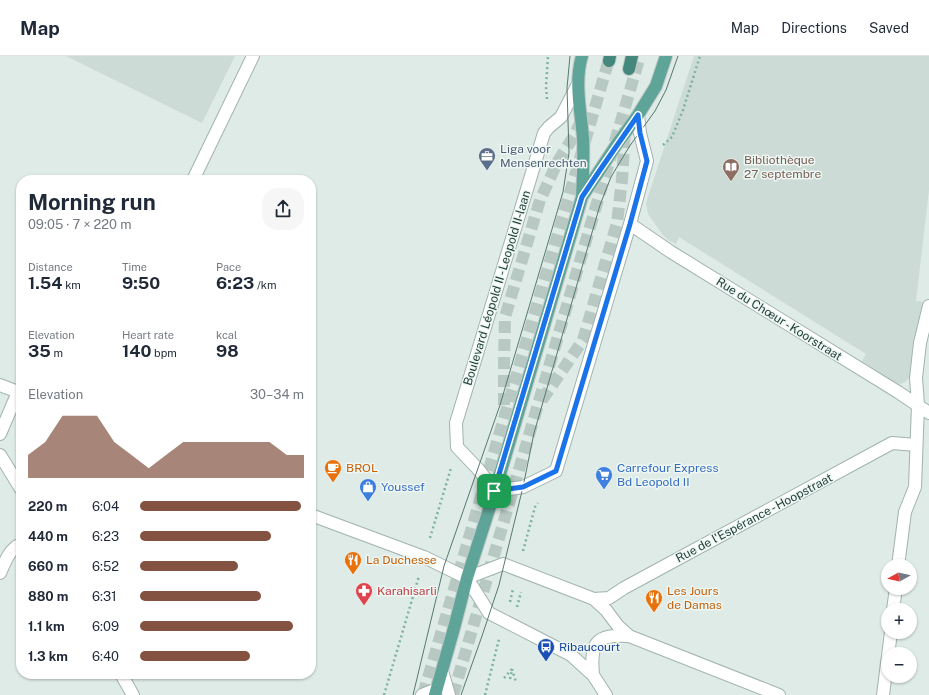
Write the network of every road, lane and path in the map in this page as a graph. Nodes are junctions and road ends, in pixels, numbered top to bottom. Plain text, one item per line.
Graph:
1 (253, 56) edge
2 (548, 56) edge
3 (582, 56) edge
4 (632, 56) edge
5 (666, 56) edge
6 (700, 56) edge
7 (629, 69) dead end
8 (578, 84) junction
9 (638, 115) junction
10 (544, 133) junction
11 (647, 161) junction
12 (195, 175) edge
13 (582, 197) junction
14 (630, 224) junction
15 (929, 306) edge
16 (0, 384) edge
17 (16, 391) edge
18 (16, 398) edge
19 (918, 405) junction
20 (929, 413) edge
21 (0, 434) edge
22 (916, 445) junction
23 (0, 455) edge
24 (16, 481) edge
25 (494, 491) junction
26 (316, 516) edge
27 (16, 547) edge
28 (899, 559) edge
29 (0, 573) edge
30 (467, 578) junction
31 (523, 586) dead end
32 (594, 599) junction
33 (516, 611) dead end
34 (629, 636) junction
35 (889, 639) edge
36 (512, 669) junction
37 (442, 671) junction
38 (592, 675) junction
39 (504, 678) dead end
40 (124, 679) edge
41 (510, 679) dead end
42 (516, 682) dead end
43 (436, 692) edge
44 (133, 695) edge
45 (422, 695) edge
46 (449, 695) edge
47 (606, 695) edge
48 (779, 695) edge
49 (883, 695) edge

1 - 12 street
2 - 10 path
3 - 8 main road, Boulevard Léopold II - Leopold II-laan
4 - 7 highway
5 - 9 main road, Boulevard Léopold II - Leopold II-laan
6 - 11 path
8 - 10 street, Boulevard Léopold II - Leopold II-laan
8 - 13 main road, Boulevard Léopold II - Leopold II-laan
9 - 11 street
9 - 13 main road, Boulevard Léopold II - Leopold II-laan
10 - 25 street, Boulevard Léopold II - Leopold II-laan
11 - 14 street
13 - 25 main road, Boulevard Léopold II - Leopold II-laan
14 - 19 street, Rue du Chœur - Koorstraat
14 - 25 street
15 - 19 street
16 - 17 street
18 - 21 street
19 - 20 street, Rue du Chœur - Koorstraat
19 - 22 street
22 - 28 street
22 - 32 street, Rue de l'Espérance - Hoopstraat
23 - 24 street
25 - 30 main road, Boulevard Léopold II - Leopold II-laan
26 - 30 street
27 - 29 street
30 - 32 street
30 - 37 main road, Boulevard Léopold II - Leopold II-laan
30 - 38 street
31 - 33 path
32 - 34 street
34 - 38 street
34 - 48 street
35 - 49 street
36 - 39 path
36 - 41 path
36 - 42 path
37 - 43 main road, Boulevard Léopold II - Leopold II-laan
37 - 46 street
38 - 47 street
40 - 44 street
43 - 45 street, Boulevard Léopold II - Leopold II-laan

